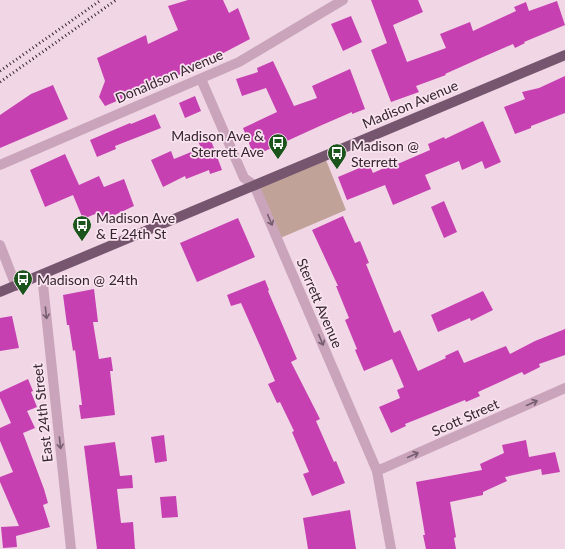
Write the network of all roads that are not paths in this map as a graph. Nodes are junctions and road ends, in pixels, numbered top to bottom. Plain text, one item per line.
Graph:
1 (343, 0) edge
2 (565, 54) edge
3 (201, 79) junction
4 (0, 164) edge
5 (254, 185) junction
6 (0, 245) edge
7 (42, 274) junction
8 (16, 286) junction
9 (0, 292) edge
10 (565, 388) edge
11 (377, 471) junction
12 (71, 549) edge
13 (391, 549) edge

1 - 3 street, Donaldson Avenue
2 - 5 main road, Madison Avenue
3 - 4 street, Donaldson Avenue
3 - 5 street, Sterrett Avenue
5 - 7 main road, Madison Avenue
5 -> 11 street, Sterrett Avenue
6 - 8 street
7 - 8 main road, Madison Avenue
7 -> 12 street, East 24th Street
8 - 9 main road, Madison Avenue
11 -> 10 street, Scott Street
11 - 13 street, Sterrett Avenue

